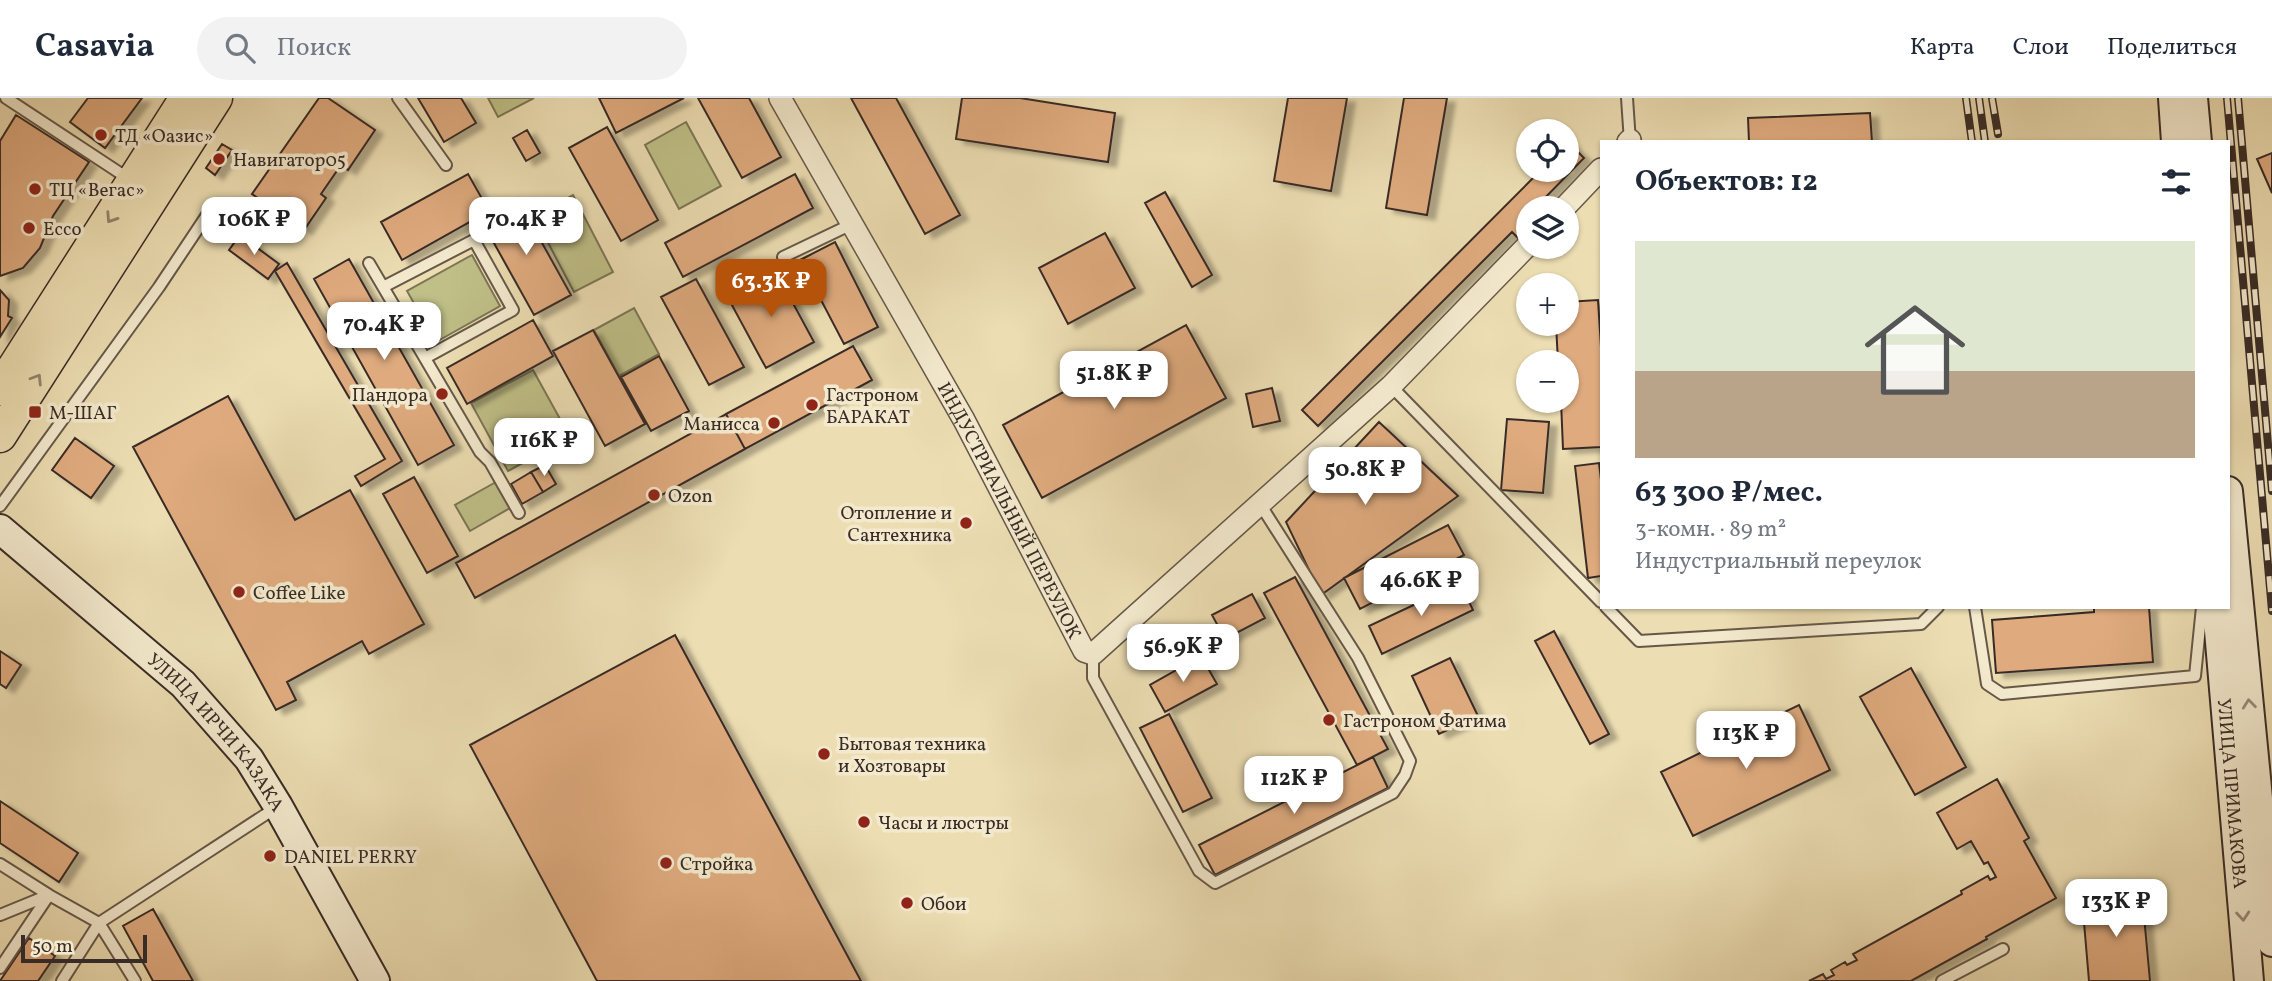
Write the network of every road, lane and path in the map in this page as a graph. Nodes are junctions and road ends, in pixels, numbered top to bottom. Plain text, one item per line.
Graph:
1 (6, 98) edge
2 (187, 98) edge
3 (216, 98) edge
4 (398, 98) edge
5 (780, 98) edge
6 (1627, 98) edge
7 (2173, 98) edge
8 (2193, 98) edge
9 (1629, 140) edge
10 (2176, 140) edge
11 (2197, 140) edge
12 (446, 165) dead end
13 (1600, 170) edge
14 (134, 182) junction
15 (1575, 196) edge
16 (206, 215) dead end
17 (852, 224) junction
18 (783, 257) dead end
19 (1516, 257) edge
20 (369, 264) dead end
21 (385, 286) junction
22 (425, 358) junction
23 (1391, 386) junction
24 (0, 388) edge
25 (0, 436) edge
26 (1260, 504) junction
27 (0, 506) edge
28 (519, 513) dead end
29 (2230, 525) edge
30 (0, 529) edge
31 (1600, 601) edge
32 (1608, 609) edge
33 (1936, 609) edge
34 (1975, 609) edge
35 (2202, 609) edge
36 (2217, 609) edge
37 (1093, 654) junction
38 (278, 806) junction
39 (0, 864) edge
40 (49, 895) junction
41 (0, 915) edge
42 (99, 923) junction
43 (2272, 942) edge
44 (2003, 950) dead end
45 (0, 968) edge
46 (62, 981) edge
47 (135, 981) edge
48 (375, 981) edge
49 (1942, 981) edge
50 (2249, 981) edge

1 - 14 lane
2 - 14 main road
25 -> 3 main road
4 - 12 lane
5 - 17 street, ИНДУСТРИАЛЬНЫЙ ПЕРЕУЛОК
6 - 9 lane
7 - 10 main road
8 - 11 main road
13 - 15 street
14 -> 24 main road
16 - 27 lane
17 - 18 lane
17 - 37 street, ИНДУСТРИАЛЬНЫЙ ПЕРЕУЛОК
19 - 23 street, ИНДУСТРИАЛЬНЫЙ ПЕРЕУЛОК
20 - 21 lane
21 - 22 lane
21 - 22 lane
22 - 28 lane
23 - 26 street, ИНДУСТРИАЛЬНЫЙ ПЕРЕУЛОК
23 - 31 lane
26 - 37 street, ИНДУСТРИАЛЬНЫЙ ПЕРЕУЛОК
26 - 37 lane
43 -> 29 main road, УЛИЦА ПРИМАКОВА
30 - 38 main road, УЛИЦА ИРЧИ КАЗАКА
32 - 33 lane
34 - 35 lane
36 -> 50 main road, УЛИЦА ПРИМАКОВА
38 - 42 lane
38 - 48 main road, УЛИЦА ИРЧИ КАЗАКА
39 - 40 lane
40 - 41 lane
40 - 42 lane
40 - 45 lane
42 - 46 lane
42 - 47 lane
44 - 49 lane

